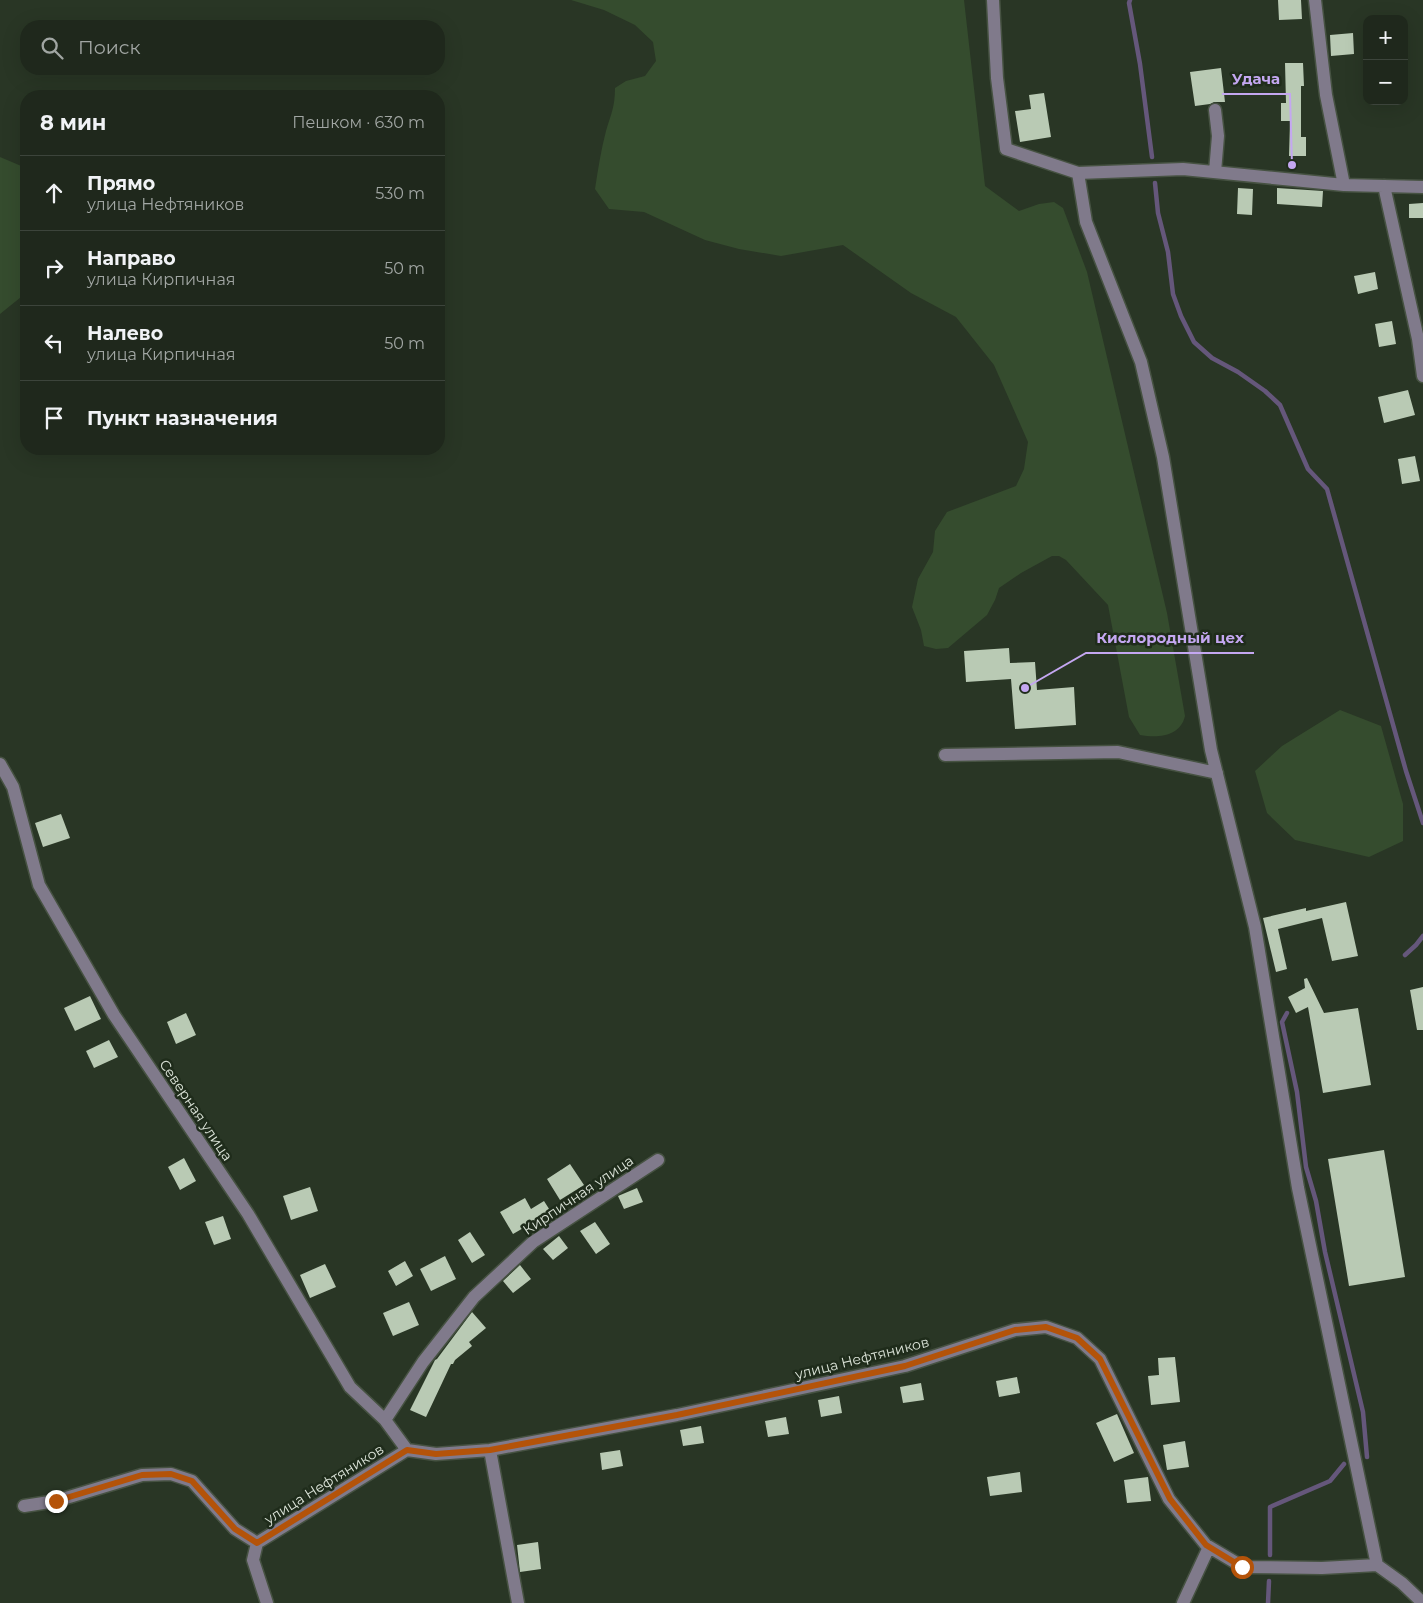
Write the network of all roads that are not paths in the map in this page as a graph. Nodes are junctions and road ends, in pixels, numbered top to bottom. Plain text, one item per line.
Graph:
1 (993, 0) edge
2 (1316, 0) edge
3 (1215, 110) dead end
4 (1215, 172) junction
5 (1078, 173) junction
6 (1344, 185) junction
7 (1384, 186) junction
8 (1423, 187) edge
9 (1423, 376) edge
10 (945, 755) dead end
11 (0, 764) edge
12 (1216, 773) junction
13 (658, 1160) dead end
14 (385, 1420) junction
15 (407, 1450) junction
16 (490, 1450) junction
17 (24, 1506) dead end
18 (257, 1543) junction
19 (1209, 1547) junction
20 (1377, 1565) junction
21 (267, 1603) edge
22 (518, 1603) edge
23 (1183, 1603) edge
24 (1423, 1603) edge

1 - 5 street
2 - 6 street
3 - 4 street
4 - 5 street
4 - 6 street
5 - 12 street
6 - 7 street
7 - 8 street
7 - 9 street
10 - 12 street
11 - 14 street, Северная улица
12 - 20 street
13 - 14 street, Кирпичная улица
14 - 15 street, Северная улица
15 - 16 street, улица Нефтяников
15 - 18 street, улица Нефтяников
16 - 19 street, улица Нефтяников
16 - 22 street
17 - 18 street
18 - 21 street
19 - 20 street, улица Нефтяников
19 - 23 street
20 - 24 street

